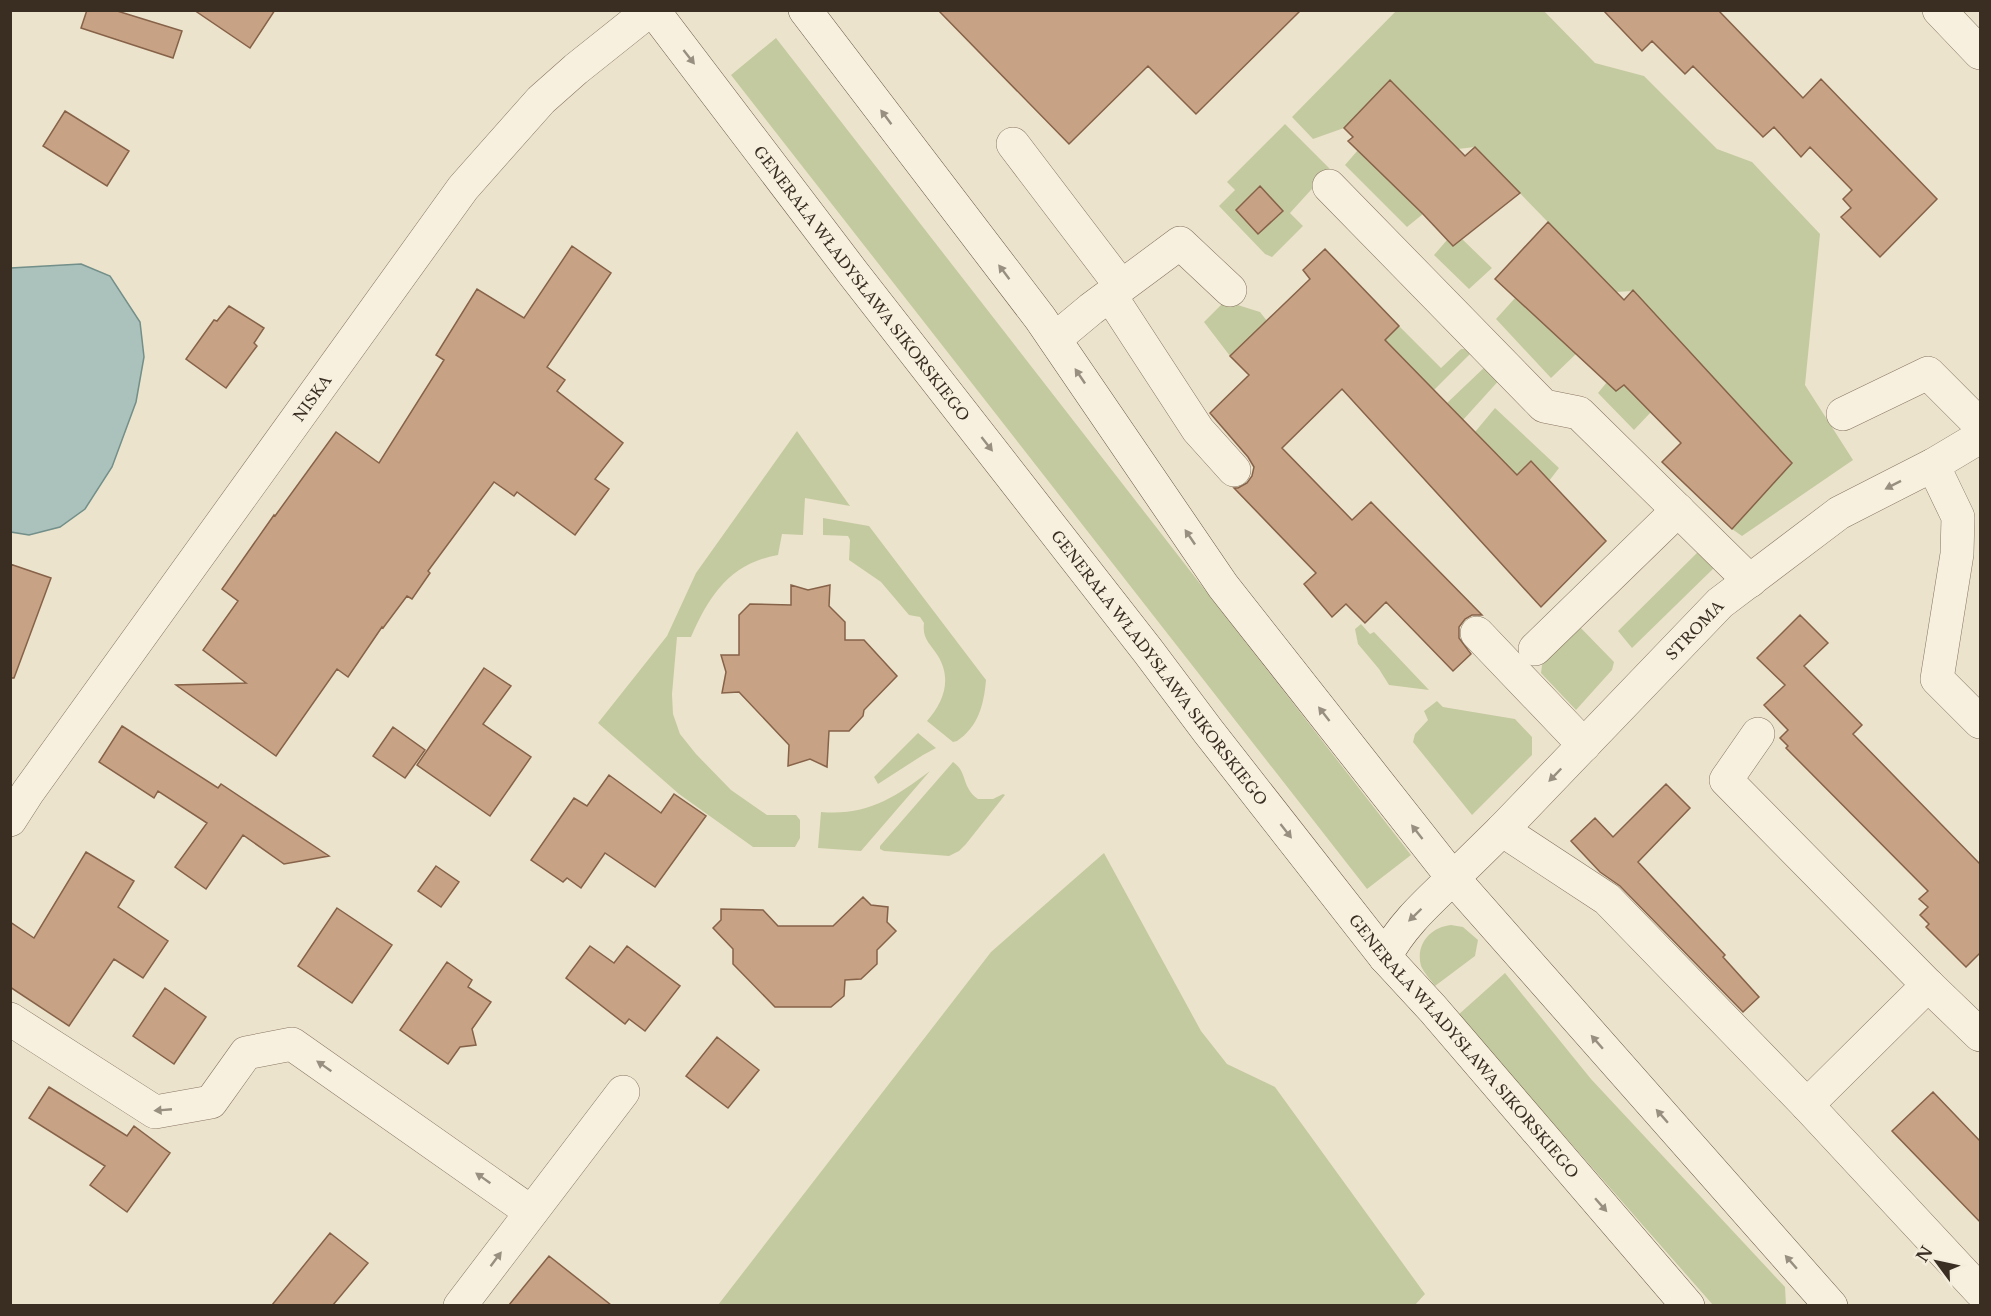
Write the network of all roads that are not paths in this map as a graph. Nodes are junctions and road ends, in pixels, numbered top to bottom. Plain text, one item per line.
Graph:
1 (651, 10) edge
2 (805, 10) edge
3 (1939, 10) edge
4 (1980, 53) edge
5 (1013, 144) dead end
6 (1329, 186) dead end
7 (1230, 290) dead end
8 (1116, 291) junction
9 (1055, 339) junction
10 (1843, 414) dead end
11 (1980, 425) edge
12 (1980, 437) edge
13 (1933, 465) junction
14 (1234, 470) dead end
15 (1678, 510) junction
16 (1750, 581) junction
17 (1477, 633) dead end
18 (1535, 649) dead end
19 (1980, 722) edge
20 (1758, 734) dead end
21 (1584, 745) junction
22 (10, 820) edge
23 (1502, 831) junction
24 (1453, 878) junction
25 (1385, 957) junction
26 (1928, 985) junction
27 (10, 1019) edge
28 (1980, 1035) edge
29 (623, 1092) dead end
30 (1807, 1105) junction
31 (531, 1212) junction
32 (1980, 1291) edge
33 (1815, 1299) edge
34 (460, 1305) edge
35 (1688, 1305) edge

1 - 22 street, NISKA
1 -> 25 street, GENERAŁA WŁADYSŁAWA SIKORSKIEGO
9 -> 2 street
3 - 4 street
5 - 8 street
6 - 15 street
7 - 8 street
8 - 9 street
8 - 14 street
24 -> 9 street
10 - 11 street
12 - 13 street, STROMA
13 -> 16 street, STROMA
13 - 19 street
15 - 16 street
15 - 18 street
16 - 21 street, STROMA
17 - 21 street
20 - 26 street
21 -> 23 street, STROMA
23 - 24 street, STROMA
23 - 30 street
24 -> 25 street, STROMA
33 -> 24 street
25 -> 35 street, GENERAŁA WŁADYSŁAWA SIKORSKIEGO
26 - 28 street
26 - 30 street
31 -> 27 street
29 - 31 street
30 - 32 street
34 -> 31 street

